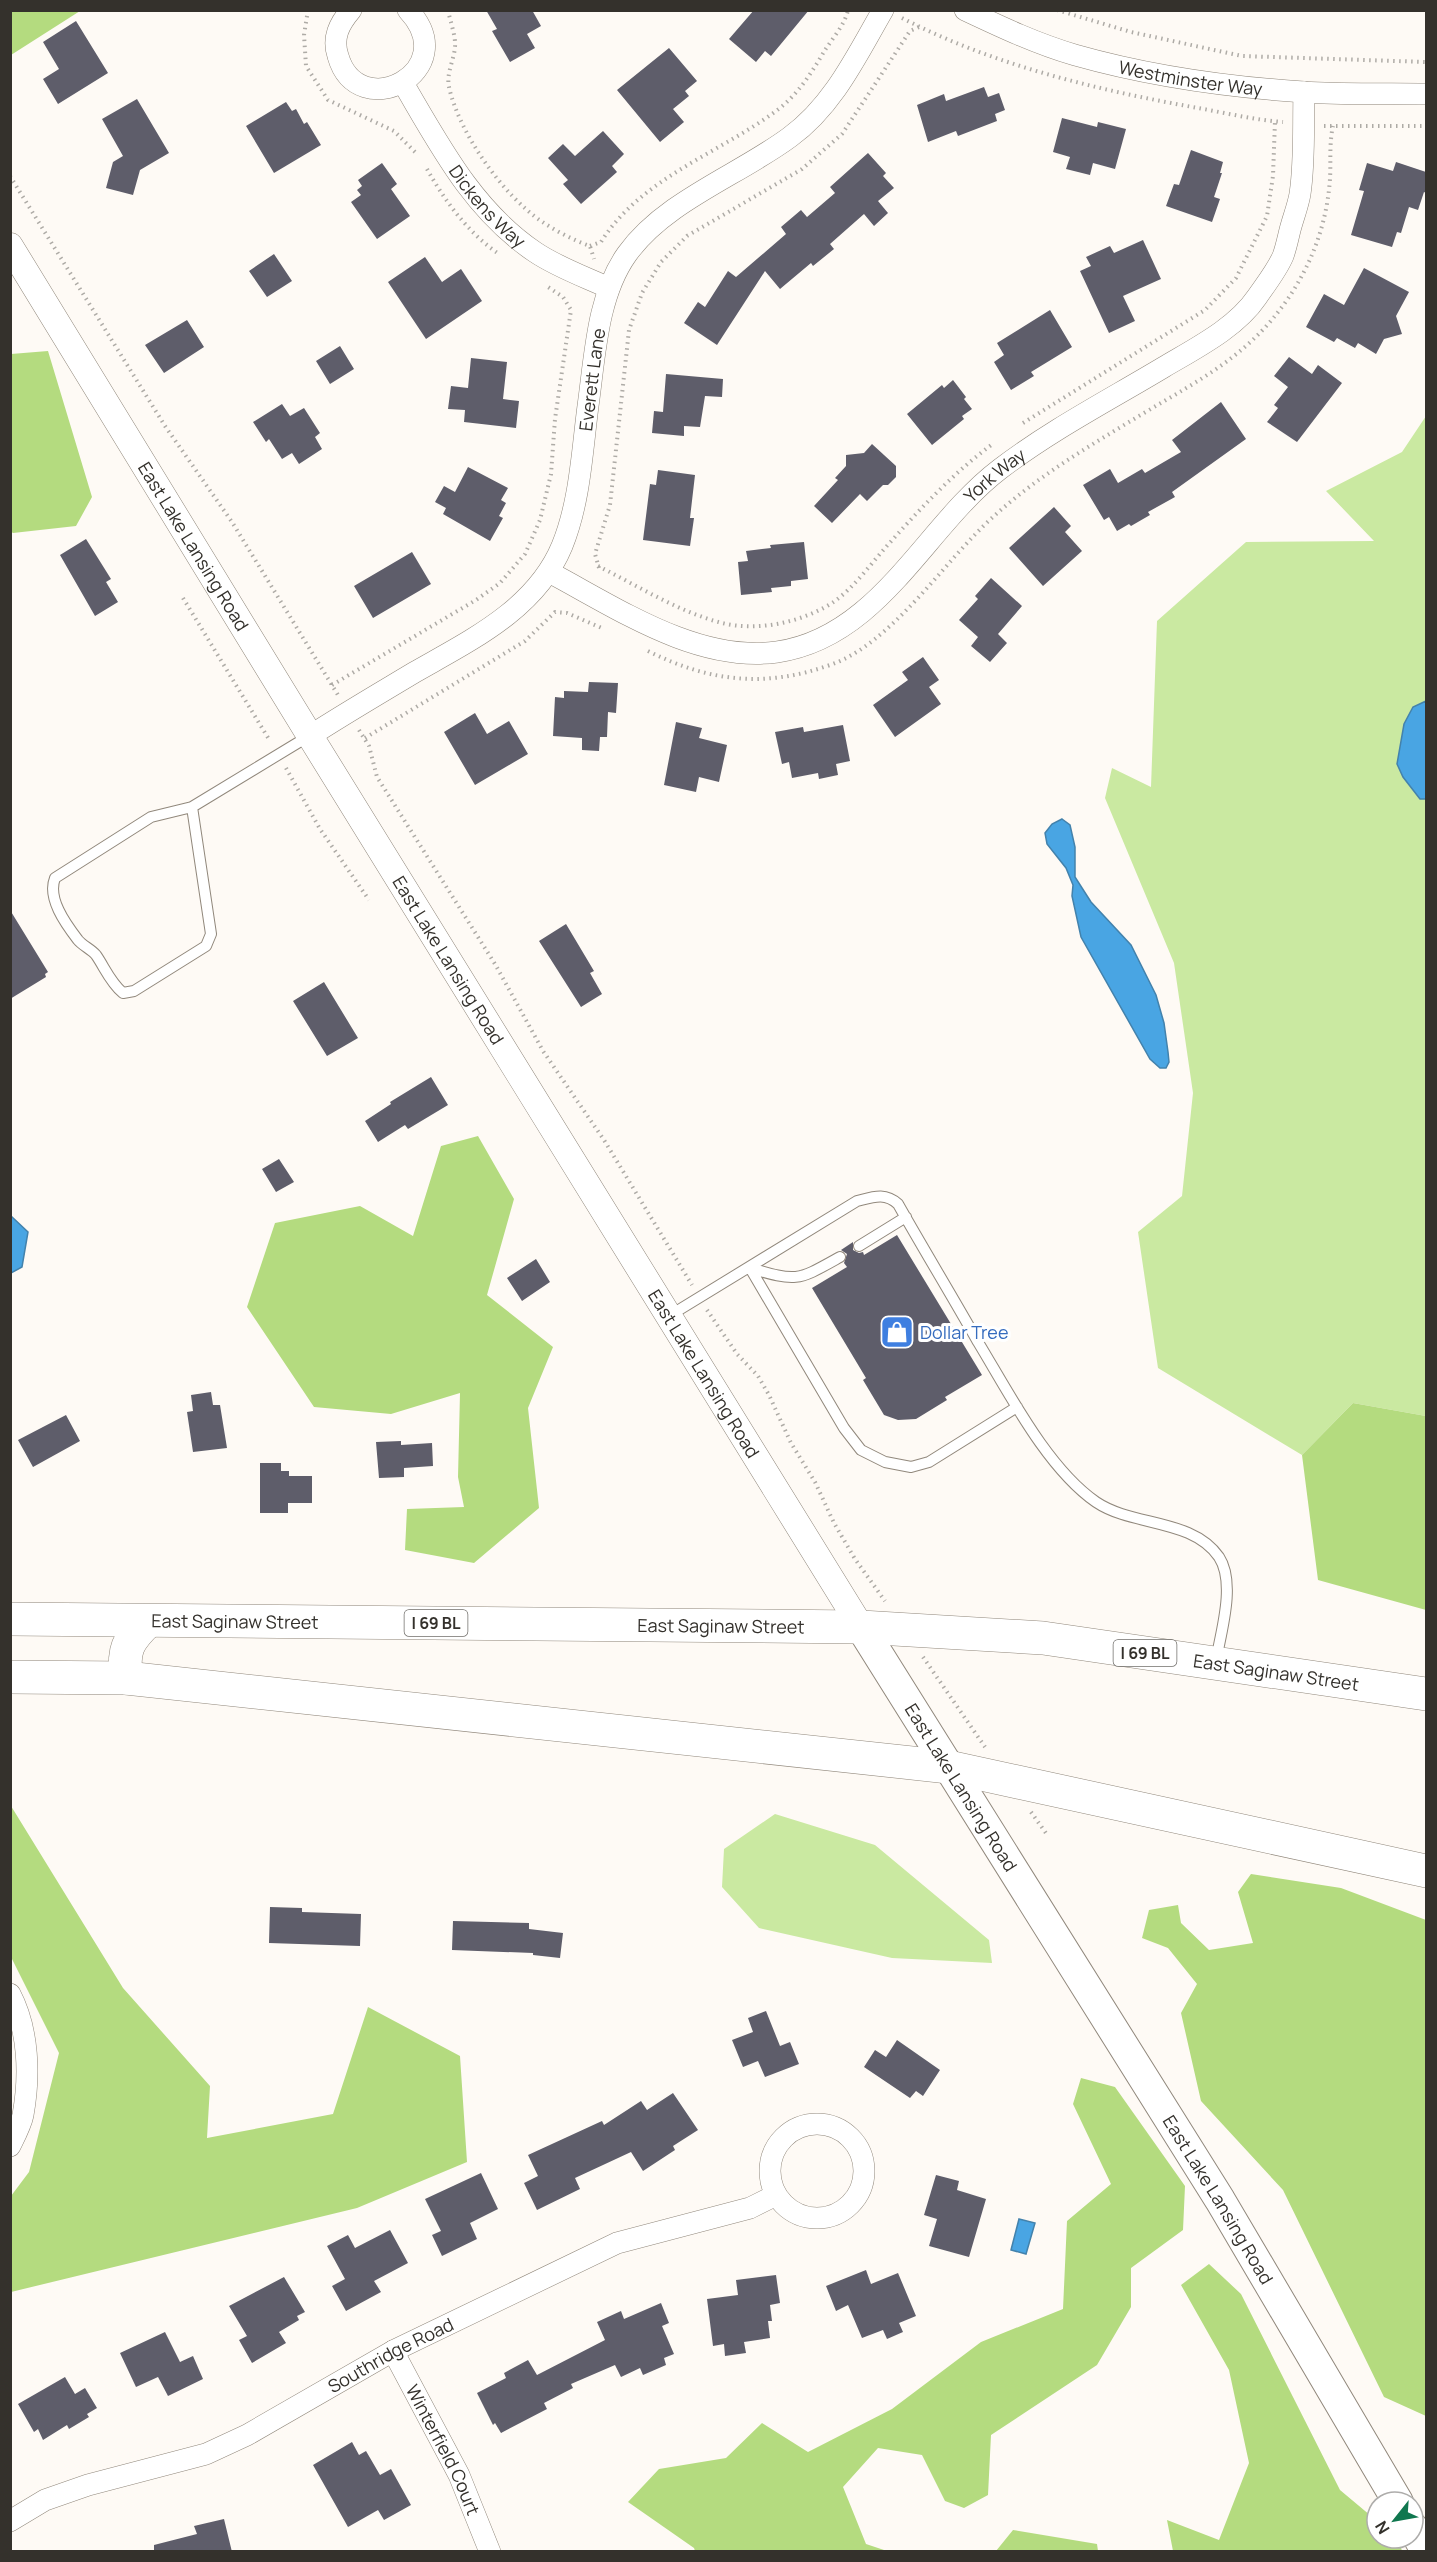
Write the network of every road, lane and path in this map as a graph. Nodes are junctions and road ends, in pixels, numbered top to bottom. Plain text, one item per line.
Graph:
1 (308, 10) edge
2 (351, 10) edge
3 (408, 10) edge
4 (448, 10) edge
5 (848, 10) edge
6 (883, 10) edge
7 (965, 10) edge
8 (1057, 10) edge
9 (919, 27) dead end
10 (1426, 62) edge
11 (403, 83) junction
12 (1304, 92) junction
13 (1426, 94) edge
14 (1275, 122) dead end
15 (1333, 126) dead end
16 (10, 176) edge
17 (10, 246) edge
18 (590, 246) junction
19 (506, 260) dead end
20 (586, 278) junction
21 (535, 279) dead end
22 (609, 288) junction
23 (567, 303) junction
24 (1016, 428) dead end
25 (996, 442) dead end
26 (598, 566) junction
27 (549, 572) junction
28 (581, 589) junction
29 (567, 613) junction
30 (611, 632) dead end
31 (642, 648) dead end
32 (332, 685) junction
33 (348, 712) junction
34 (310, 736) junction
35 (365, 738) junction
36 (192, 807) junction
37 (906, 1217) junction
38 (859, 1246) dead end
39 (840, 1257) dead end
40 (750, 1268) junction
41 (700, 1297) junction
42 (669, 1316) junction
43 (1017, 1407) junction
44 (10, 1619) edge
45 (148, 1621) junction
46 (861, 1627) junction
47 (905, 1630) junction
48 (1215, 1663) junction
49 (10, 1677) edge
50 (126, 1678) junction
51 (1426, 1694) edge
52 (949, 1767) junction
53 (1008, 1780) junction
54 (1048, 1836) dead end
55 (1426, 1871) edge
56 (10, 1994) edge
57 (10, 2146) edge
58 (776, 2195) junction
59 (393, 2350) junction
60 (1391, 2490) edge
61 (10, 2521) edge
62 (490, 2552) edge

1 - 19 path
2 - 11 street
3 - 11 street
4 - 18 path
5 - 18 path
6 - 22 street, Everett Lane
7 - 12 street, Westminster Way
8 - 10 path
9 - 26 path
11 - 20 street, Dickens Way
12 - 13 street, Westminster Way
12 - 28 street, York Way
14 - 24 path
15 - 31 path
16 - 32 path
17 - 34 street, East Lake Lansing Road
18 - 20 path
20 - 22 street, Dickens Way
20 - 23 path
21 - 23 path
22 - 27 street, Everett Lane
23 - 32 path
25 - 26 path
26 - 28 path
27 - 28 street, York Way
27 - 33 street, Everett Lane
28 - 29 path
29 - 30 path
29 - 35 path
32 - 33 path
33 - 34 street, Everett Lane
33 - 35 path
34 - 36 lane
34 - 42 street, East Lake Lansing Road
35 - 41 path
36 - 36 lane
37 - 38 lane
37 - 40 lane
37 - 43 lane
39 - 40 lane
40 - 41 lane
40 - 43 lane
41 - 42 lane
41 - 47 path
42 - 46 street, East Lake Lansing Road
43 - 48 lane
44 - 45 main road, East Saginaw Street / I 69 BL
45 - 46 main road, East Saginaw Street / I 69 BL
45 - 50 main road
46 - 47 main road, East Saginaw Street / I 69 BL
46 - 52 main road, East Lake Lansing Road
47 - 48 main road, East Saginaw Street / I 69 BL
47 - 53 path
48 - 51 main road, East Saginaw Street / I 69 BL
49 - 50 main road
50 - 52 main road
52 - 53 main road
52 - 60 main road, East Lake Lansing Road
53 - 54 path
53 - 55 main road
56 - 57 street
58 - 58 street
58 - 59 street, Southridge Road
59 - 61 street, Southridge Road
59 - 62 street, Winterfield Court

